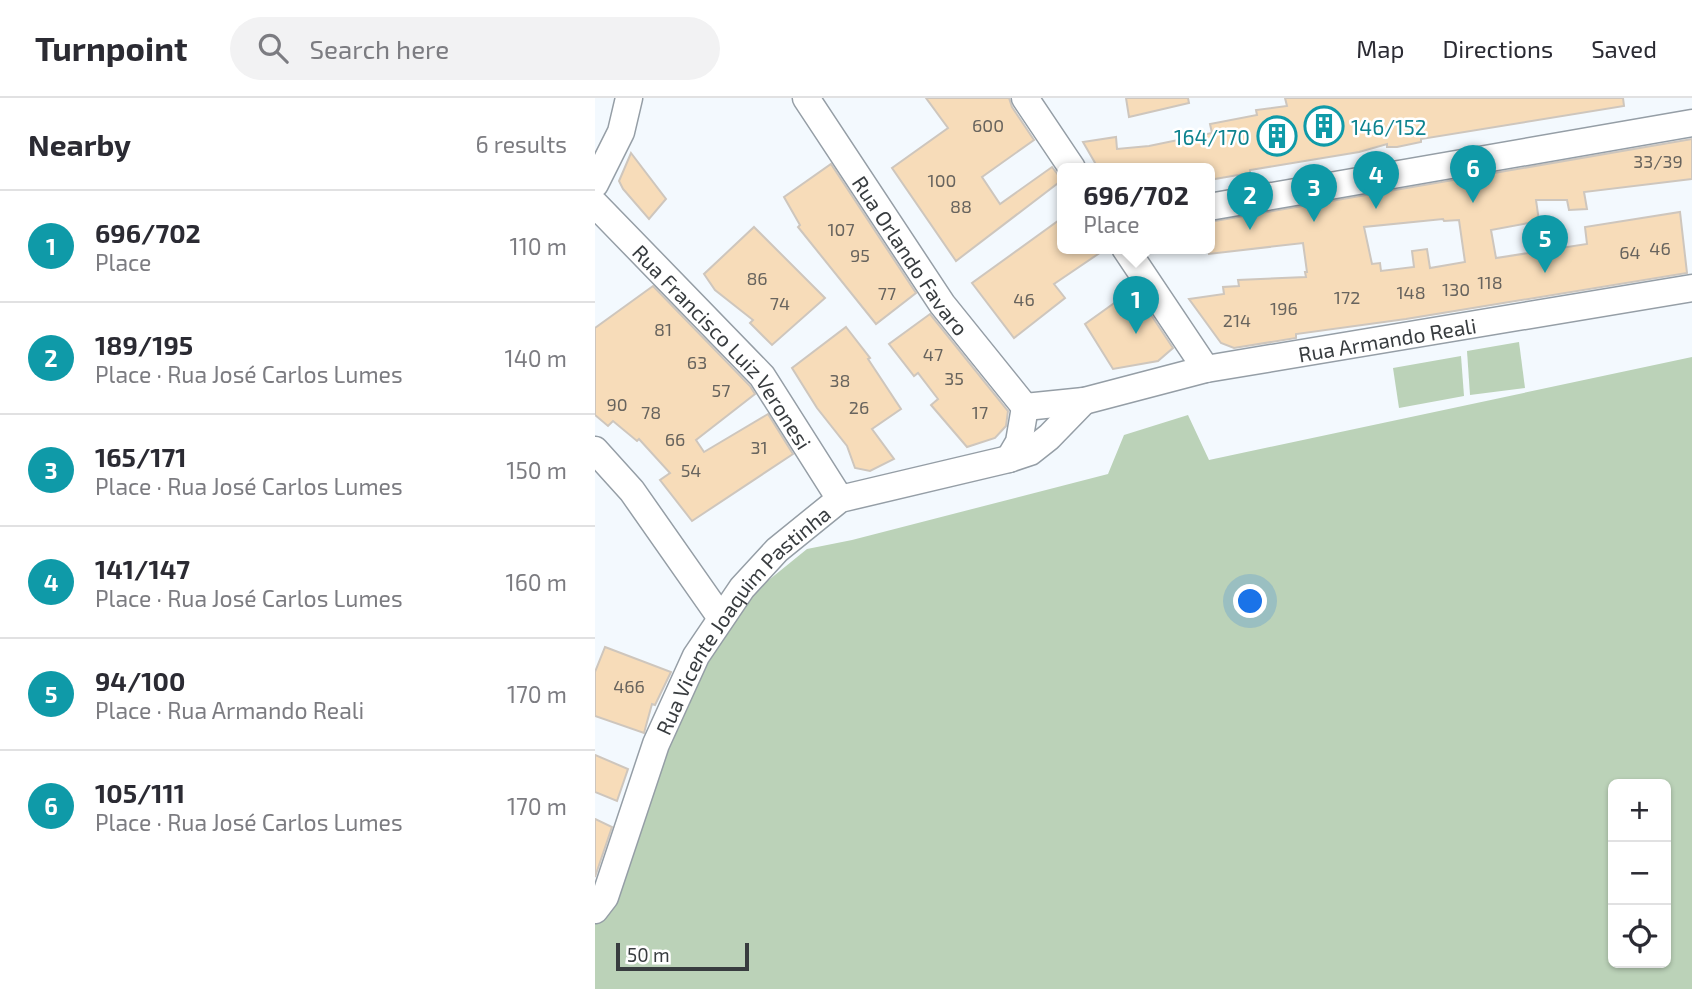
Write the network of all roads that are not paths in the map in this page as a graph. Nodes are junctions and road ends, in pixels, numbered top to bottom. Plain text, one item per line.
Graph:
1 (629, 98) edge
2 (806, 98) edge
3 (1025, 98) edge
4 (1692, 123) edge
5 (1069, 163) edge
6 (595, 184) edge
7 (595, 204) edge
8 (1215, 206) edge
9 (1129, 254) edge
10 (1692, 288) edge
11 (1206, 369) junction
12 (1084, 401) junction
13 (1025, 407) junction
14 (595, 450) edge
15 (1009, 459) junction
16 (840, 499) junction
17 (722, 618) junction
18 (595, 910) edge

1 - 6 street
2 - 13 street, Rua Orlando Favaro
3 - 5 street
4 - 8 street
7 - 16 street, Rua Francisco Luiz Veronesi
9 - 11 street
10 - 11 street, Rua Armando Reali
11 - 12 street, Rua Armando Reali
12 - 13 street, Rua Armando Reali
12 - 15 street, Rua Vicente Joaquim Pastinha
13 - 15 street
14 - 17 street
15 - 16 street, Rua Vicente Joaquim Pastinha
16 - 17 street, Rua Vicente Joaquim Pastinha
17 - 18 street, Rua Vicente Joaquim Pastinha

